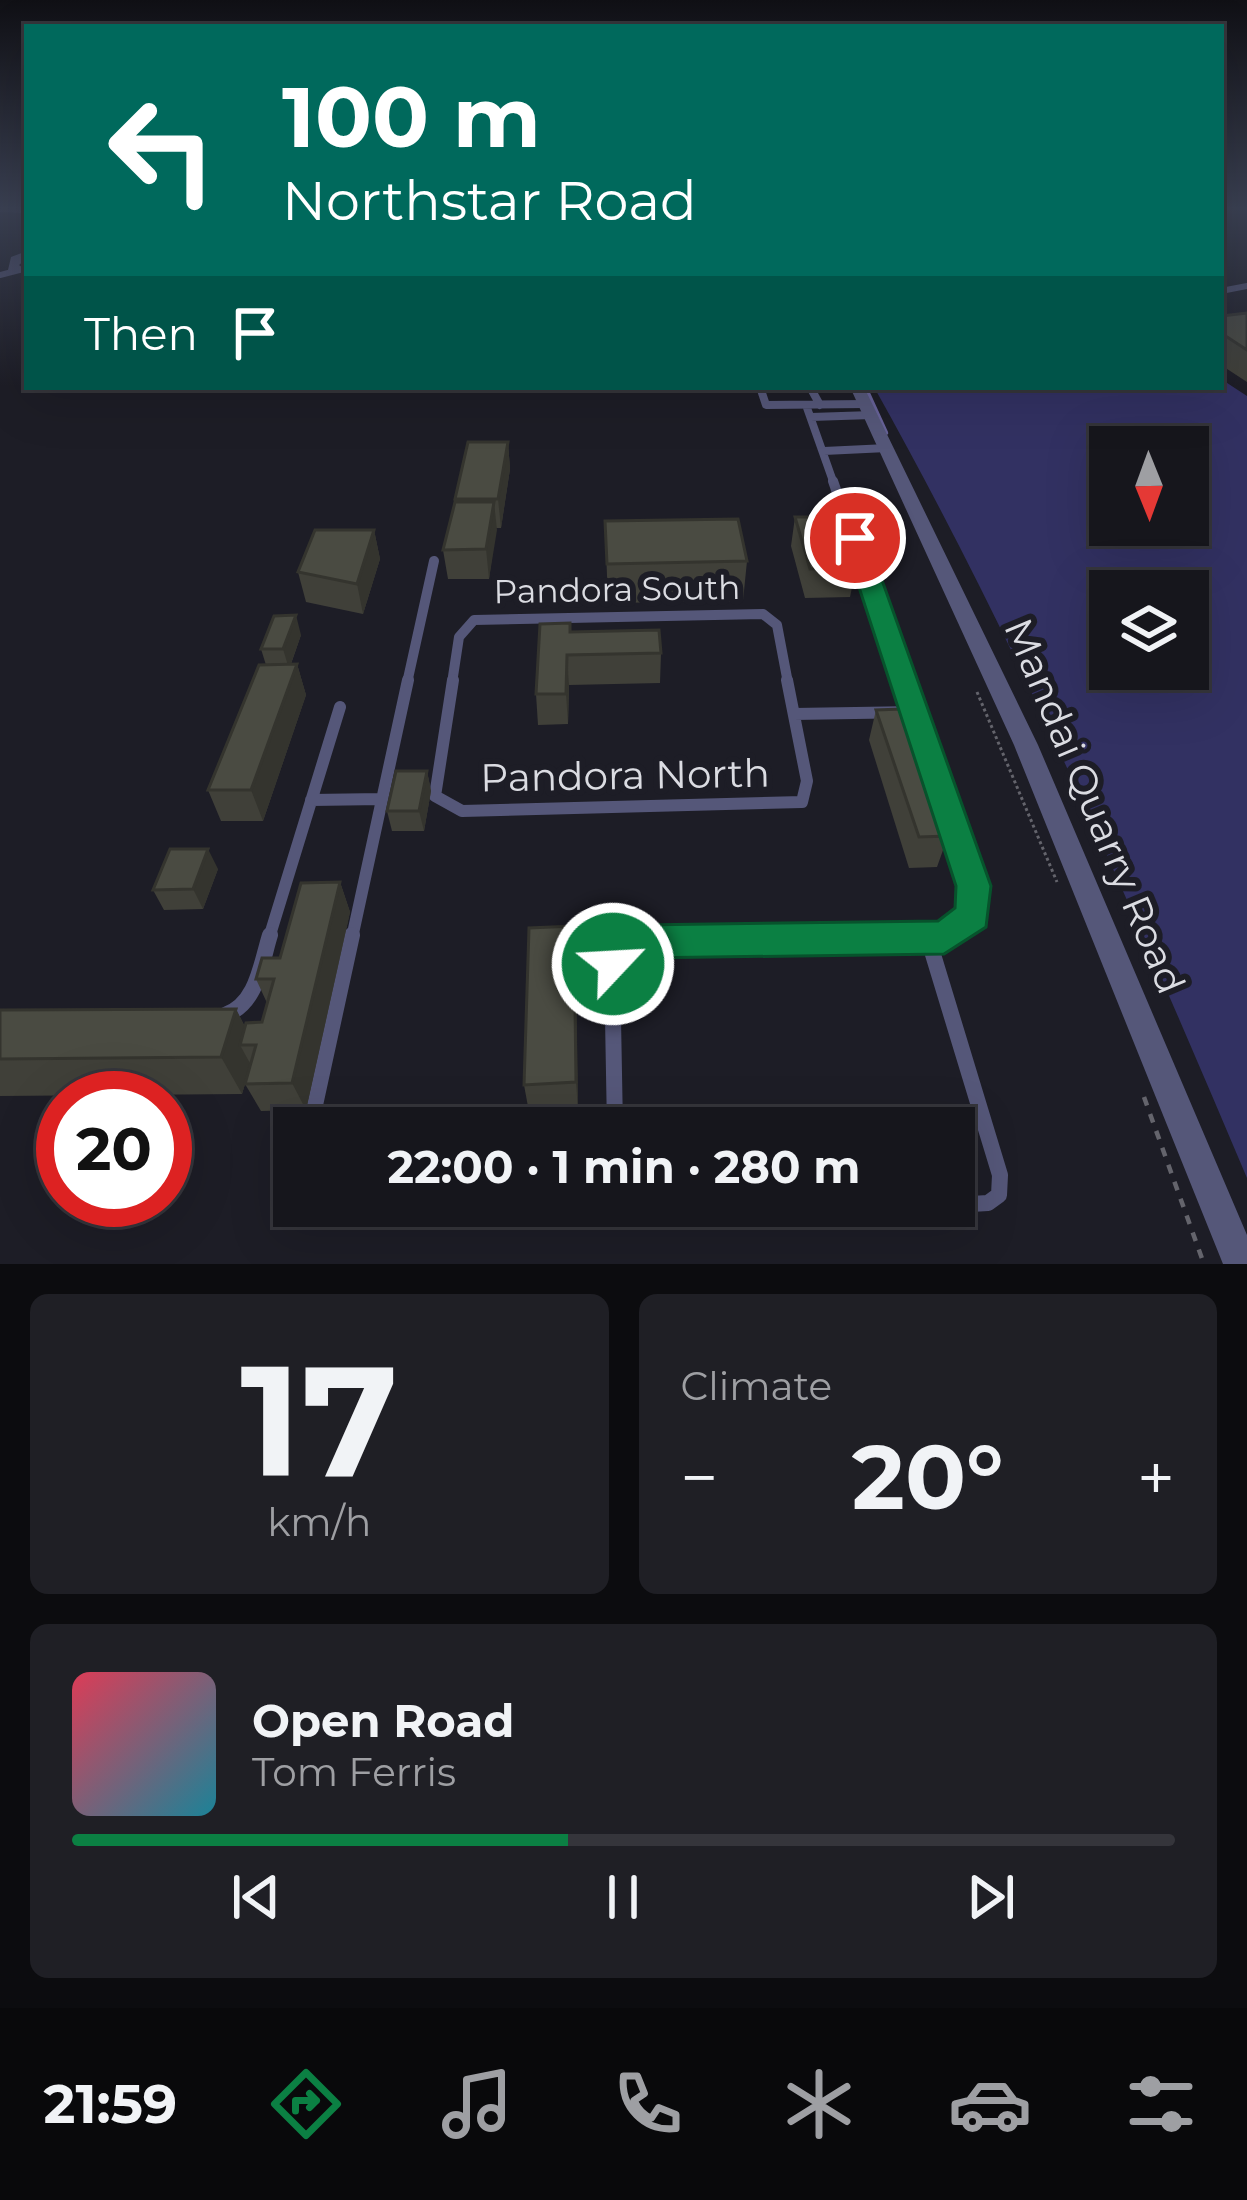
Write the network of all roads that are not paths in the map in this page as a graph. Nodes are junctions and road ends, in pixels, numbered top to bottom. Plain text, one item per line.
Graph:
1 (23, 269) edge
2 (0, 275) edge
3 (761, 390) edge
4 (812, 390) edge
5 (859, 390) edge
6 (806, 405) junction
7 (820, 405) junction
8 (869, 410) junction
9 (811, 417) junction
10 (890, 448) junction
11 (824, 451) junction
12 (434, 561) dead end
13 (340, 707) dead end
14 (916, 712) junction
15 (794, 714) junction
16 (382, 799) junction
17 (311, 800) junction
18 (443, 805) joint
19 (928, 938) junction
20 (203, 1016) edge
21 (315, 1107) edge
22 (615, 1107) edge
23 (975, 1204) edge
24 (1241, 1264) edge

1 - 2 lane
3 - 6 lane
4 - 7 lane
5 - 8 street, Mandai Quarry Road
6 - 7 lane
6 - 9 lane
7 - 8 lane
8 - 9 lane
8 - 10 street, Mandai Quarry Road
9 - 11 lane
10 - 11 lane
10 - 24 street, Mandai Quarry Road
11 - 14 lane
12 - 16 lane
13 - 17 lane
14 - 15 lane
14 - 19 lane
15 - 18 lane, Pandora North
15 - 18 lane, Pandora South
16 - 17 lane
16 - 21 lane
17 - 20 lane
19 - 22 lane
19 - 23 lane

